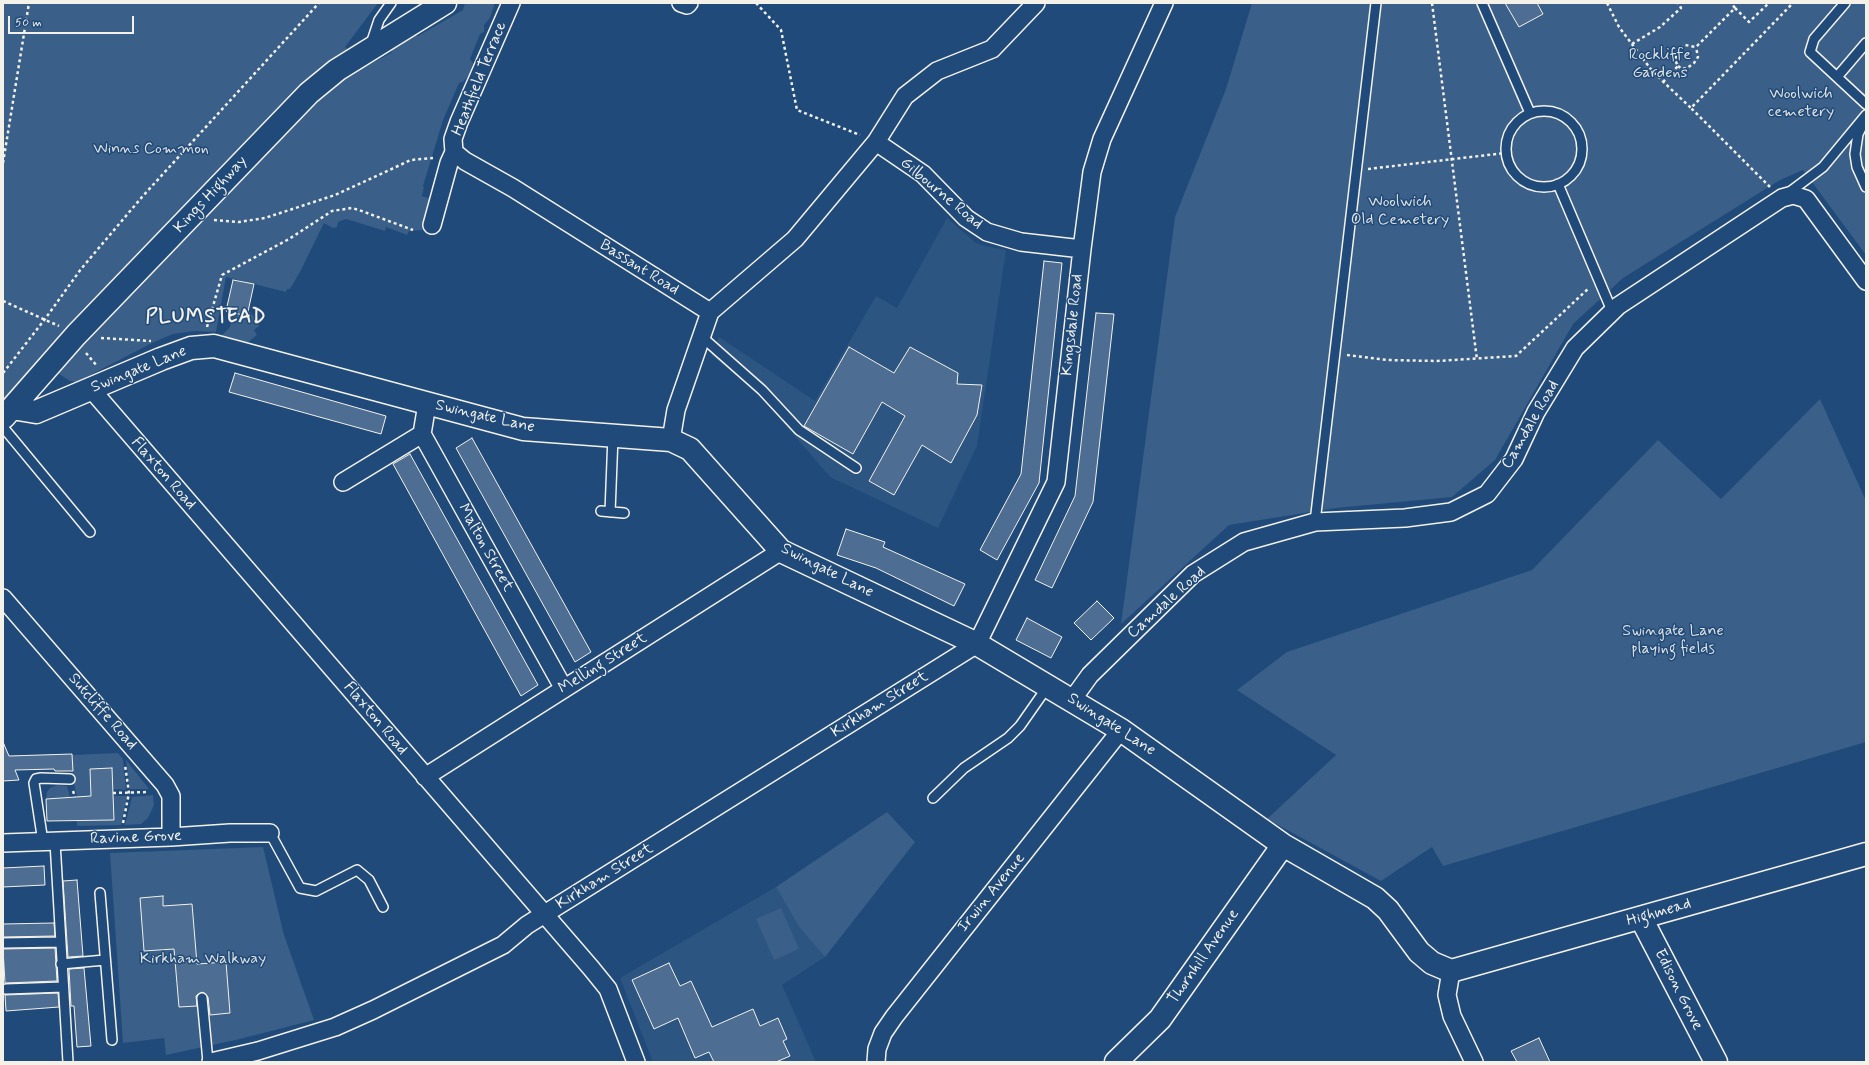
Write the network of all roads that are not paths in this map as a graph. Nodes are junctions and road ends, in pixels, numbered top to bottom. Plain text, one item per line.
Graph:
1 (391, 3) edge
2 (445, 3) edge
3 (511, 3) edge
4 (681, 3) edge
5 (689, 3) edge
6 (1036, 3) edge
7 (1164, 3) edge
8 (1376, 3) edge
9 (1482, 3) edge
10 (1845, 3) edge
11 (1866, 43) edge
12 (369, 50) junction
13 (1837, 77) junction
14 (1866, 104) edge
15 (1530, 113) junction
16 (1866, 116) edge
17 (876, 142) junction
18 (454, 152) junction
19 (1558, 184) junction
20 (1866, 187) edge
21 (1782, 198) junction
22 (432, 226) dead end
23 (1082, 249) junction
24 (1866, 281) edge
25 (1612, 311) junction
26 (710, 312) junction
27 (701, 336) junction
28 (97, 380) junction
29 (427, 404) junction
30 (6, 417) edge
31 (422, 434) junction
32 (613, 436) junction
33 (671, 440) junction
34 (856, 468) dead end
35 (343, 482) dead end
36 (624, 513) dead end
37 (1315, 522) junction
38 (90, 532) dead end
39 (781, 551) junction
40 (3, 598) edge
41 (977, 644) junction
42 (1049, 685) junction
43 (564, 689) junction
44 (1072, 700) junction
45 (1121, 730) junction
46 (425, 777) junction
47 (70, 779) dead end
48 (933, 798) dead end
49 (270, 833) joint
50 (171, 837) junction
51 (49, 842) junction
52 (3, 843) edge
53 (1283, 845) junction
54 (1866, 854) edge
55 (100, 893) dead end
56 (383, 907) dead end
57 (545, 914) junction
58 (1641, 918) junction
59 (60, 942) junction
60 (3, 943) edge
61 (104, 960) junction
62 (61, 964) junction
63 (1451, 971) junction
64 (63, 987) junction
65 (6, 989) dead end
66 (202, 998) dead end
67 (112, 1040) dead end
68 (68, 1062) edge
69 (210, 1062) edge
70 (636, 1062) edge
71 (876, 1062) edge
72 (1116, 1062) edge
73 (1474, 1062) edge
74 (1716, 1062) edge

1 - 12 lane
2 - 12 street, Kings Highway
3 - 18 street, Heathfield Terrace
4 - 5 street
6 - 17 street
7 - 23 street, Kingsdale Road
8 - 37 lane
9 - 15 lane
10 - 13 lane
11 - 13 lane
12 - 30 street, Kings Highway
13 - 14 lane
15 - 19 lane
15 - 19 lane
16 - 20 lane
16 - 21 lane
17 - 23 street, Gilbourne Road
17 - 26 street
18 - 22 street, Heathfield Terrace
18 - 26 street, Bassant Road
19 - 25 lane
21 - 24 street
21 - 25 street, Camdale Road
23 - 41 street, Kingsdale Road
25 - 37 street, Camdale Road
26 - 27 street
27 - 33 street
27 - 34 lane
28 - 29 street, Swingate Lane
28 - 30 street, Swingate Lane
28 - 46 street, Flaxton Road
29 - 31 street
29 - 32 street, Swingate Lane
30 - 38 lane
31 - 35 street
31 - 43 street, Malton Street
32 - 33 street, Swingate Lane
32 - 36 lane
33 - 39 street, Swingate Lane
37 - 44 street, Camdale Road
39 - 41 street, Swingate Lane
39 - 43 street, Melling Street
40 - 50 street, Sutcliffe Road
41 - 42 street, Swingate Lane
41 - 57 street, Kirkham Street
42 - 44 street, Swingate Lane
42 - 48 lane
43 - 46 street, Melling Street
44 - 45 street, Swingate Lane
45 - 53 street, Swingate Lane
45 - 71 street, Irwin Avenue
46 - 57 street, Flaxton Road
47 - 51 lane
49 - 50 street, Ravine Grove
49 - 56 lane
50 - 51 street, Ravine Grove
51 - 52 street, Ravine Grove
51 - 59 lane
53 - 63 street, Swingate Lane
53 - 72 street, Thornhill Avenue
54 - 58 street, Highmead
55 - 61 lane
57 - 69 street, Kirkham Street
57 - 70 street, Flaxton Road
58 - 63 street, Highmead
58 - 74 street, Edison Grove
59 - 60 lane
59 - 62 lane
61 - 62 lane
61 - 67 lane
62 - 64 lane
63 - 73 street
64 - 65 lane
64 - 68 lane
66 - 69 lane

